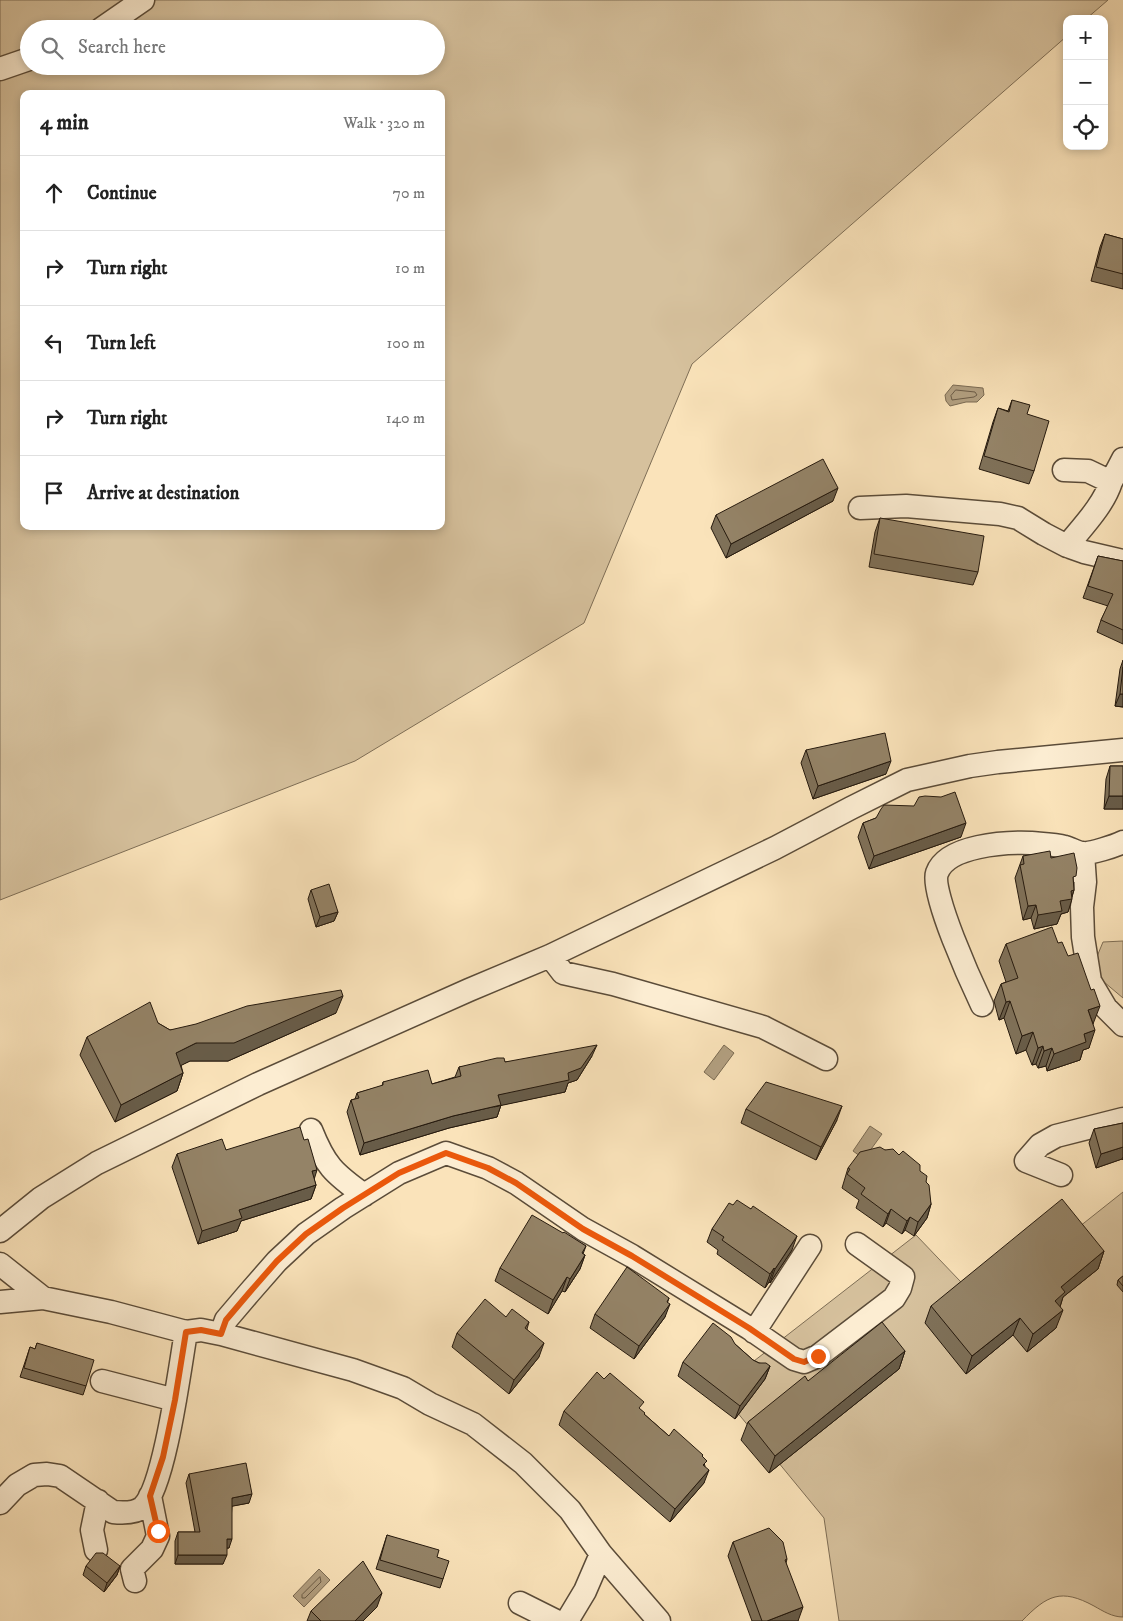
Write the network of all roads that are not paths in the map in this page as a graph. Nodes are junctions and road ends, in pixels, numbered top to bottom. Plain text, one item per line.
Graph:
1 (143, 0) edge
2 (114, 20) edge
3 (20, 62) edge
4 (0, 69) edge
5 (1123, 459) edge
6 (1064, 470) dead end
7 (1111, 482) junction
8 (860, 508) dead end
9 (1067, 546) junction
10 (1123, 562) edge
11 (1123, 750) edge
12 (1123, 842) edge
13 (1083, 853) junction
14 (550, 956) junction
15 (982, 1005) dead end
16 (1123, 1025) edge
17 (826, 1059) dead end
18 (1123, 1119) edge
19 (311, 1130) dead end
20 (1061, 1175) dead end
21 (364, 1195) junction
22 (0, 1231) edge
23 (857, 1244) dead end
24 (810, 1246) dead end
25 (0, 1264) edge
26 (43, 1298) junction
27 (0, 1302) edge
28 (751, 1330) junction
29 (186, 1332) junction
30 (221, 1334) junction
31 (738, 1348) edge
32 (102, 1381) dead end
33 (175, 1400) junction
34 (150, 1496) junction
35 (98, 1501) junction
36 (0, 1503) edge
37 (96, 1550) dead end
38 (601, 1554) junction
39 (135, 1581) dead end
40 (520, 1604) dead end
41 (556, 1621) edge
42 (567, 1621) edge
43 (659, 1621) edge

1 - 2 street
3 - 4 street
5 - 7 street
6 - 7 street
7 - 9 street
8 - 9 street
9 - 10 street
11 - 14 street
12 - 13 street
13 - 15 street
13 - 16 street
14 - 17 street
14 - 22 street
18 - 20 street
19 - 21 street
21 - 28 street
21 - 30 street
23 - 28 street
24 - 28 street
25 - 26 street
26 - 27 street
26 - 29 street
28 - 31 street
29 - 30 street
29 - 33 street
30 - 38 street
32 - 33 street
33 - 34 street
34 - 35 street
34 - 39 street
35 - 36 street
35 - 37 street
38 - 42 street
38 - 43 street
40 - 41 street

